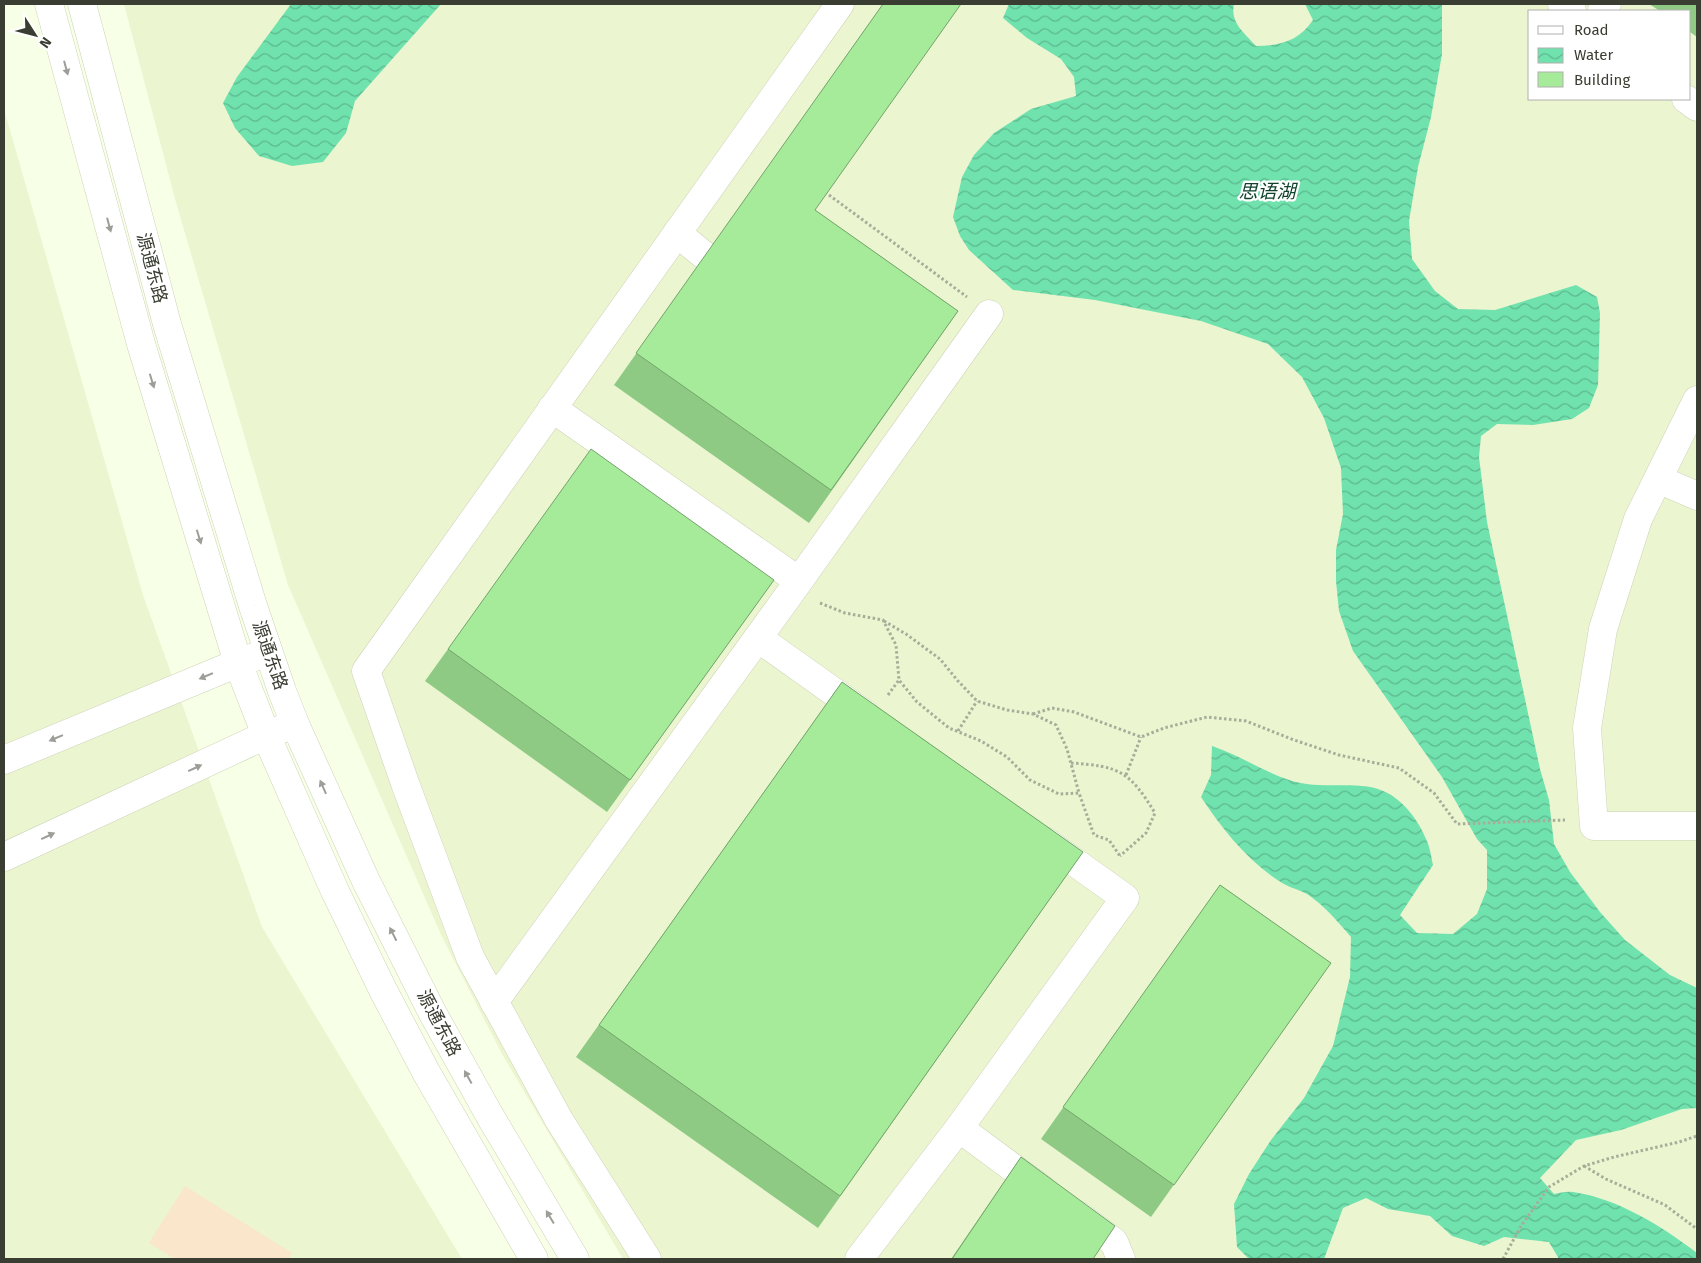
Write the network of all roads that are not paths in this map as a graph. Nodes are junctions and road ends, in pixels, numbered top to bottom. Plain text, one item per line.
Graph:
1 (49, 4) edge
2 (82, 4) edge
3 (840, 4) edge
4 (676, 233) junction
5 (705, 256) edge
6 (990, 314) road end
7 (1697, 400) edge
8 (552, 408) junction
9 (1658, 479) junction
10 (1697, 496) edge
11 (795, 586) junction
12 (758, 638) junction
13 (268, 652) junction
14 (238, 663) junction
15 (295, 724) junction
16 (887, 729) edge
17 (266, 735) junction
18 (4, 760) edge
19 (1023, 825) edge
20 (1697, 826) edge
21 (4, 857) edge
22 (494, 1002) junction
23 (959, 1128) junction
24 (534, 1259) edge
25 (576, 1259) edge
26 (647, 1259) edge
27 (859, 1259) edge
28 (1121, 1259) edge

1 -> 14 main road, 源通东路
2 - 13 main road, 源通东路
3 - 4 main road
4 - 5 main road
4 - 8 main road
6 - 11 main road
7 - 9 main road
8 - 11 main road
8 - 22 main road
9 - 10 main road
9 - 20 main road
11 - 12 main road
12 - 16 main road
12 - 22 main road
13 - 14 main road
13 - 15 main road, 源通东路
14 - 17 main road, 源通东路
14 -> 18 main road
15 - 17 main road
25 -> 15 main road, 源通东路
21 -> 17 main road
17 - 24 main road, 源通东路
19 - 23 main road
22 - 26 main road
23 - 27 main road
23 - 28 main road

